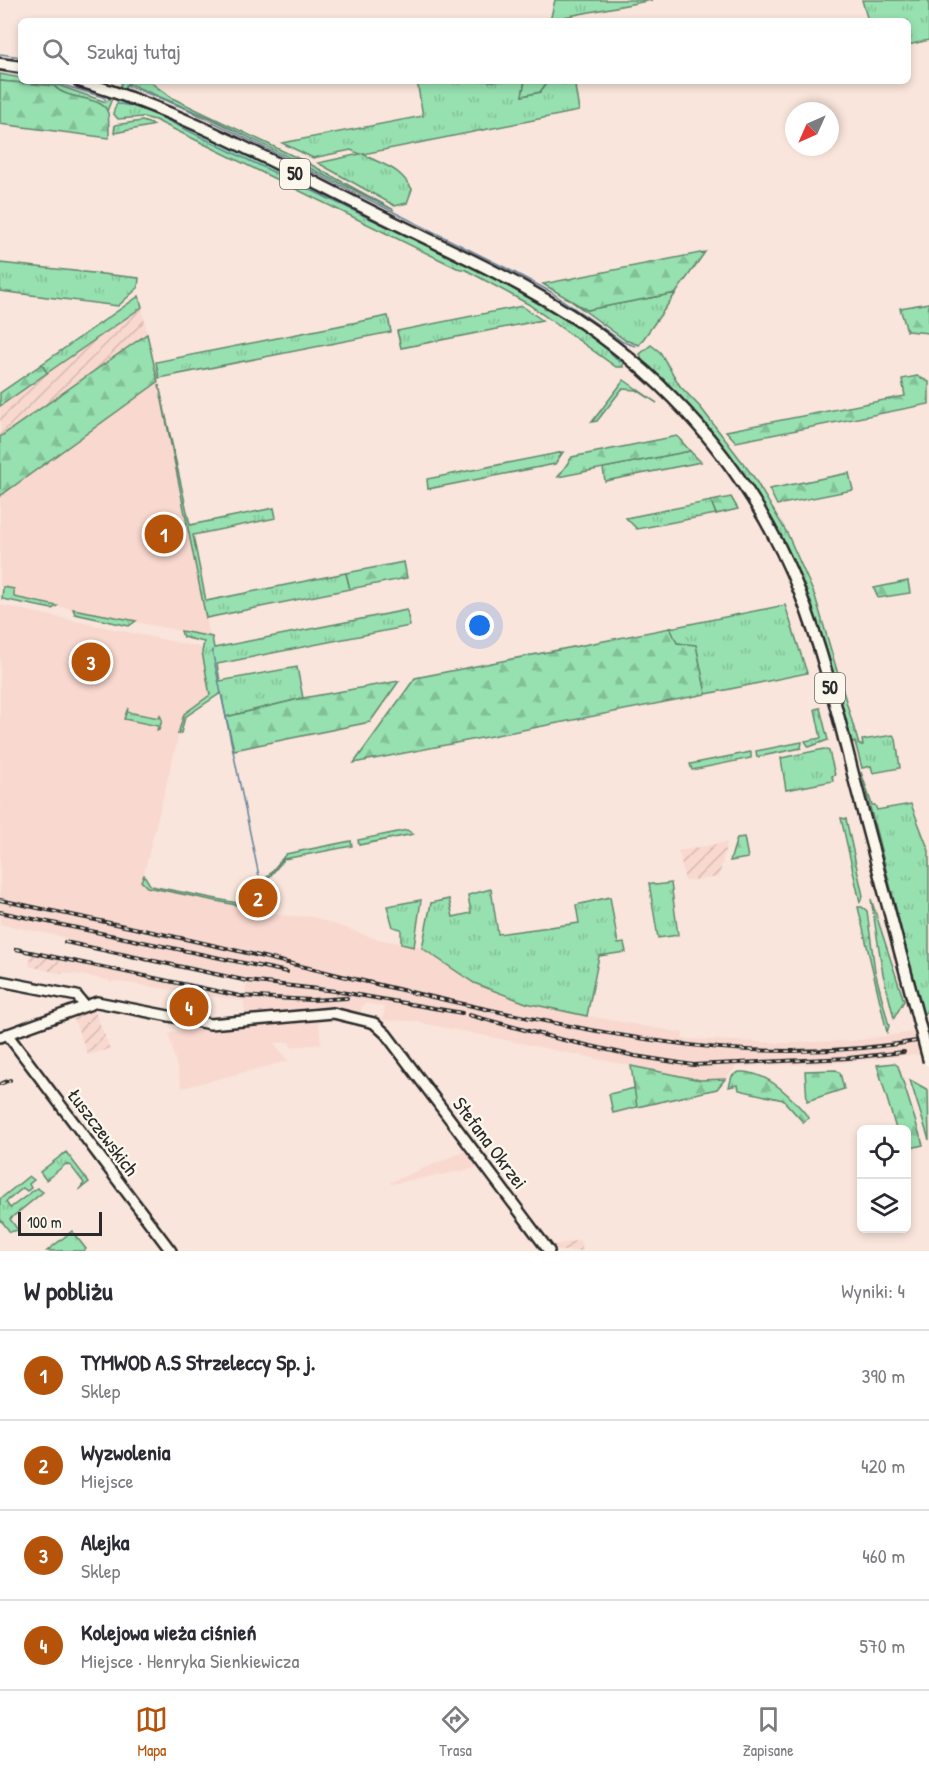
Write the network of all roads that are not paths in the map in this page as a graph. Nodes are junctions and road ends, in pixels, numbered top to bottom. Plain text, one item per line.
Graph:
1 (0, 64) edge
2 (18, 67) edge
3 (89, 84) edge
4 (0, 981) edge
5 (84, 1005) junction
6 (4, 1035) edge
7 (929, 1061) edge
8 (171, 1251) edge
9 (549, 1251) edge

1 - 2 main road
3 - 7 main road, 50, bridge
4 - 5 street
5 - 6 street
5 - 9 street, Stefana Okrzei
6 - 8 street, Łuszczewskich

